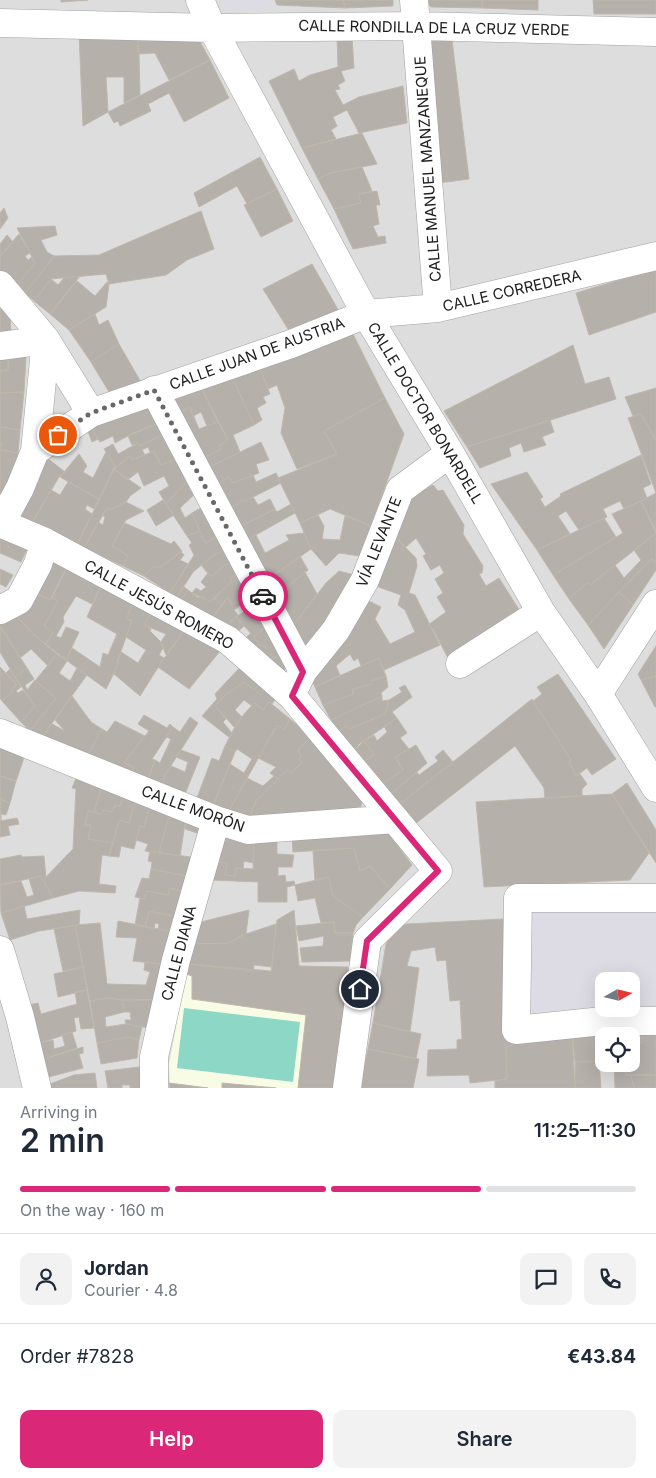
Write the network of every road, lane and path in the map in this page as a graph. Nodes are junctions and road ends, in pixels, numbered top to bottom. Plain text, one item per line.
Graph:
1 (200, 0) edge
2 (416, 13) edge
3 (0, 23) edge
4 (212, 28) junction
5 (656, 32) edge
6 (656, 256) edge
7 (0, 285) edge
8 (438, 308) junction
9 (366, 314) junction
10 (46, 340) junction
11 (0, 346) edge
12 (154, 390) junction
13 (91, 413) junction
14 (35, 450) junction
15 (450, 453) junction
16 (1, 523) edge
17 (45, 542) junction
18 (656, 604) edge
19 (0, 610) edge
20 (541, 612) junction
21 (460, 664) dead end
22 (297, 684) junction
23 (598, 694) junction
24 (0, 733) edge
25 (656, 788) edge
26 (395, 819) junction
27 (216, 820) junction
28 (656, 898) edge
29 (0, 950) edge
30 (656, 1021) edge
31 (37, 1088) edge
32 (154, 1088) edge
33 (347, 1088) edge

1 - 4 street, CALLE DOCTOR BONARDELL
2 - 4 street, CALLE RONDILLA DE LA CRUZ VERDE
2 - 5 street, CALLE RONDILLA DE LA CRUZ VERDE
2 - 8 street, CALLE MANUEL MANZANEQUE
3 - 4 street, CALLE RONDILLA DE LA CRUZ VERDE
4 - 9 street, CALLE DOCTOR BONARDELL
6 - 8 street, CALLE CORREDERA
7 - 10 street
8 - 9 street, CALLE CORREDERA
9 - 12 street, CALLE JUAN DE AUSTRIA
9 - 15 street, CALLE DOCTOR BONARDELL
10 - 11 street
10 - 13 street
10 - 14 street
12 - 13 street, CALLE JUAN DE AUSTRIA
12 - 22 street
13 - 14 street, CALLE JUAN DE AUSTRIA
14 - 16 street
15 - 20 street, CALLE DOCTOR BONARDELL
15 - 22 street, VÍA LEVANTE
16 - 17 street, CALLE JESÚS ROMERO
17 - 19 street
17 - 22 street, CALLE JESÚS ROMERO
18 - 23 street
20 - 21 street
20 - 23 street, CALLE DOCTOR BONARDELL
22 - 26 street, CALLE JESÚS ROMERO
23 - 25 street, CALLE DOCTOR BONARDELL
24 - 27 street, CALLE MORÓN
26 - 27 street, CALLE MORÓN
26 - 33 street, CALLE JESÚS ROMERO
27 - 32 street, CALLE DIANA
28 - 30 street
29 - 31 street

